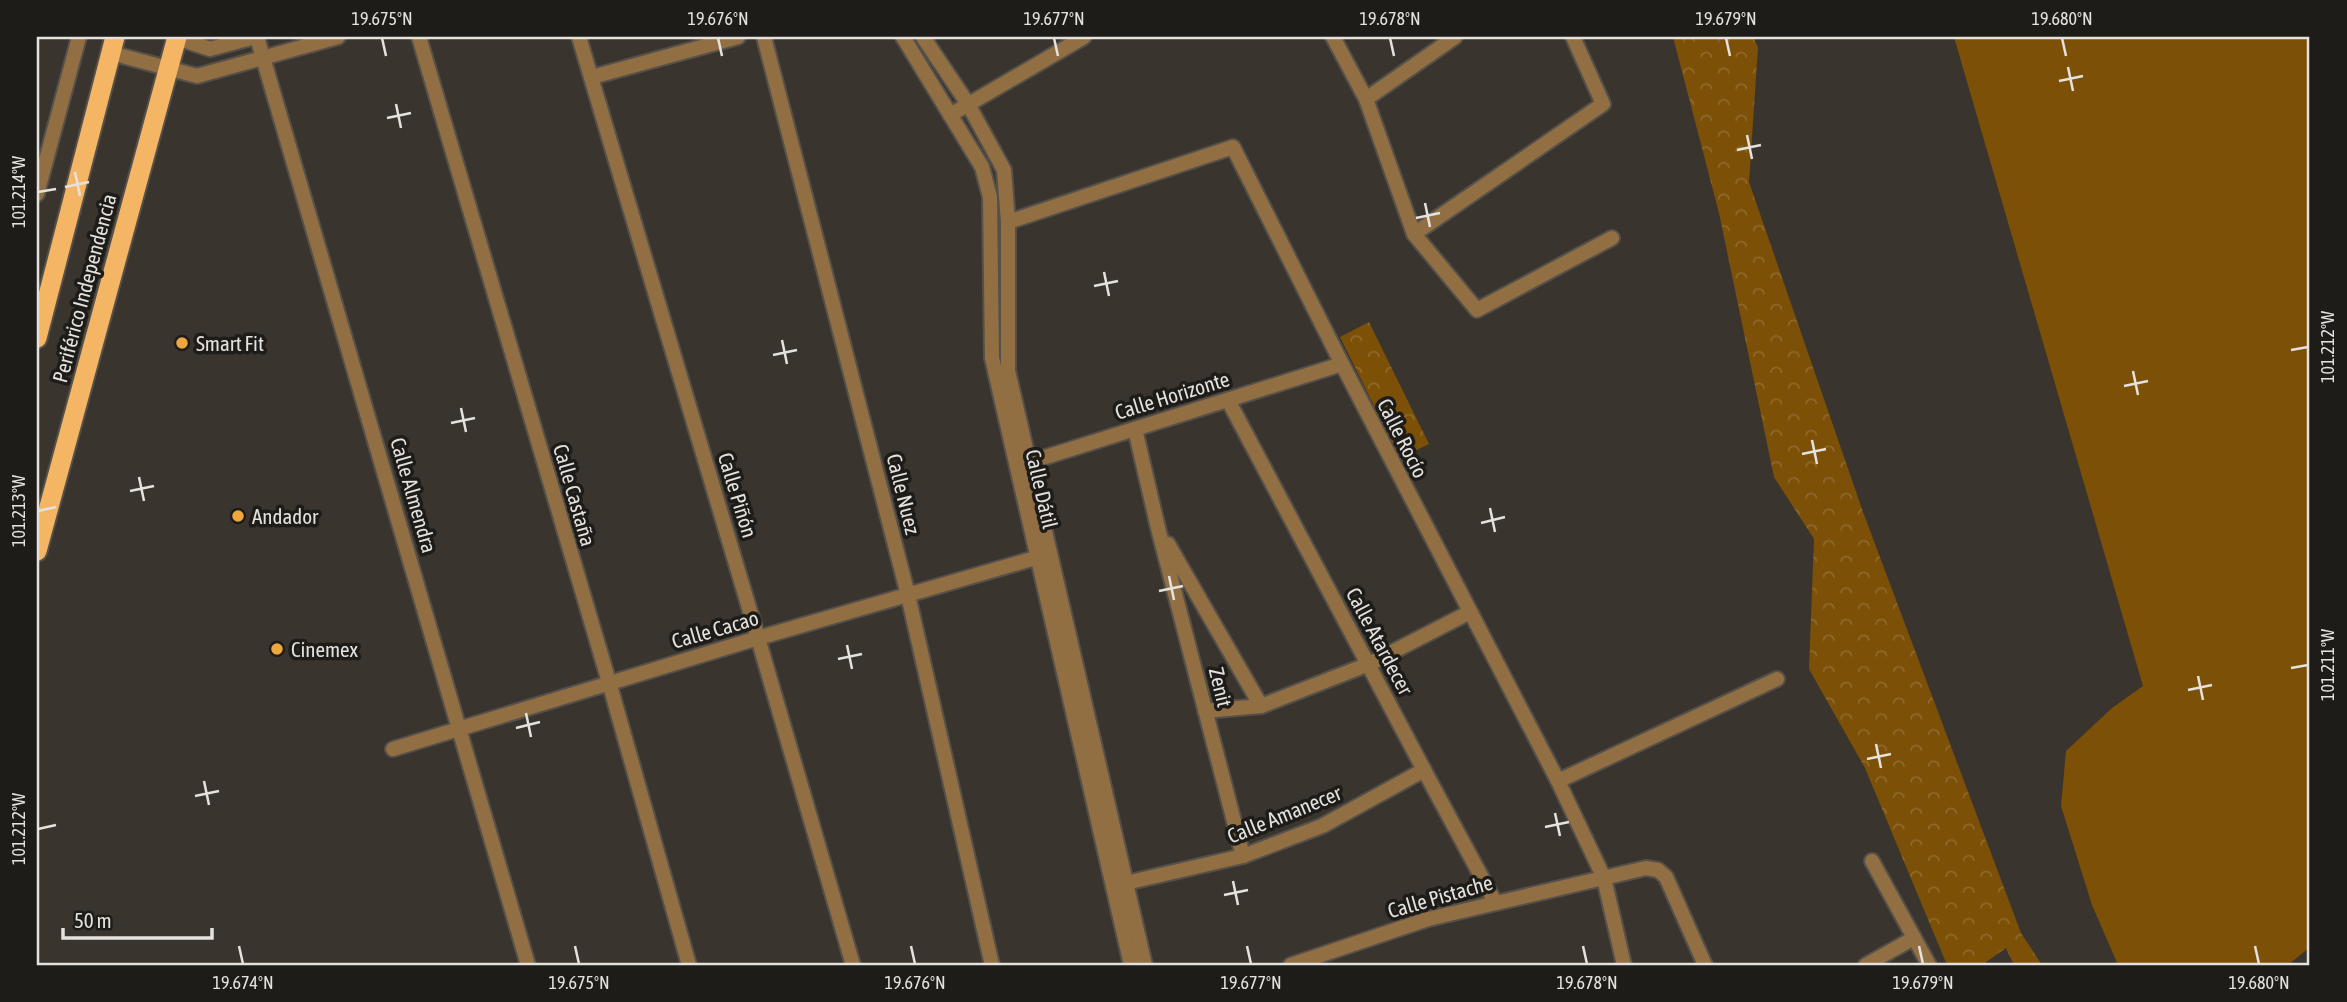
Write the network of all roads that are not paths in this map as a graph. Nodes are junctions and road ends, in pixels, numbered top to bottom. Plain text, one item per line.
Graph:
1 (79, 37) edge
2 (176, 37) edge
3 (256, 37) edge
4 (338, 37) edge
5 (419, 37) edge
6 (579, 37) edge
7 (738, 37) edge
8 (764, 37) edge
9 (903, 37) edge
10 (923, 37) edge
11 (1083, 37) edge
12 (1333, 37) edge
13 (1455, 37) edge
14 (1573, 37) edge
15 (113, 45) edge
16 (263, 58) junction
17 (167, 69) junction
18 (592, 77) junction
19 (1366, 99) junction
20 (968, 104) junction
21 (950, 115) junction
22 (37, 194) edge
23 (1008, 222) junction
24 (1414, 234) junction
25 (1612, 238) dead end
26 (37, 338) edge
27 (1342, 364) junction
28 (1228, 400) junction
29 (1135, 429) junction
30 (1022, 464) junction
31 (1158, 528) junction
32 (37, 551) edge
33 (1043, 556) junction
34 (908, 595) junction
35 (1470, 612) junction
36 (758, 638) junction
37 (1369, 664) junction
38 (1777, 679) dead end
39 (609, 682) junction
40 (1261, 706) junction
41 (1205, 711) junction
42 (460, 727) junction
43 (393, 749) dead end
44 (1424, 771) junction
45 (1558, 781) junction
46 (1242, 856) junction
47 (1872, 862) dead end
48 (1604, 878) junction
49 (1119, 885) junction
50 (1496, 902) junction
51 (1913, 938) junction
52 (528, 965) edge
53 (689, 965) edge
54 (853, 965) edge
55 (992, 965) edge
56 (1131, 965) edge
57 (1145, 965) edge
58 (1291, 965) edge
59 (1625, 965) edge
60 (1705, 965) edge
61 (1866, 965) edge
62 (1929, 965) edge

1 - 22 street
2 - 3 street
2 - 17 highway, Periférico Independencia
3 - 16 street, Calle Almendra
4 - 16 street
5 - 39 street, Calle Castaña
6 - 18 street, Calle Piñón
7 - 18 street
8 - 34 street, Calle Nuez
9 - 21 street, Calle Dátil
10 - 20 street, Calle Dátil
11 - 20 street
12 - 19 street
13 - 19 street
14 - 24 street
15 - 17 street
15 - 26 highway, Periférico Independencia
16 - 17 street
16 - 42 street, Calle Almendra
17 - 32 highway, Periférico Independencia
18 - 36 street, Calle Piñón
19 - 24 street
20 - 21 street
20 - 23 street, Calle Dátil
21 - 30 street, Calle Dátil
23 - 27 street, Calle Rocío
23 - 30 street, Calle Dátil
24 - 25 street
27 - 28 street, Calle Horizonte
27 - 35 street, Calle Rocío
28 - 29 street, Calle Horizonte
28 - 37 street, Calle Atardecer
29 - 30 street, Calle Horizonte
29 - 31 street, Zenit
30 - 33 street, Calle Dátil
31 - 40 street, Zenit
31 - 41 street, Zenit
33 - 34 street, Calle Cacao
33 - 49 street, Calle Dátil
34 - 36 street, Calle Cacao
34 - 55 street, Calle Nuez
35 - 37 street
35 - 45 street, Calle Rocío
36 - 39 street, Calle Cacao
36 - 54 street, Calle Piñón
37 - 40 street
37 - 44 street, Calle Atardecer
38 - 45 street
39 - 42 street, Calle Cacao
39 - 53 street, Calle Castaña
40 - 41 street
41 - 46 street, Zenit
42 - 43 street, Calle Cacao
42 - 52 street, Calle Almendra
44 - 46 street, Calle Amanecer
44 - 50 street, Calle Atardecer
45 - 48 street, Calle Rocío
46 - 49 street, Calle Amanecer
47 - 51 street
48 - 50 street, Calle Pistache
48 - 59 street, Calle Rocío
48 - 60 street, Calle Pistache
49 - 56 street, Calle Dátil
49 - 57 street, Calle Dátil
50 - 58 street, Calle Pistache
51 - 61 street
51 - 62 street

